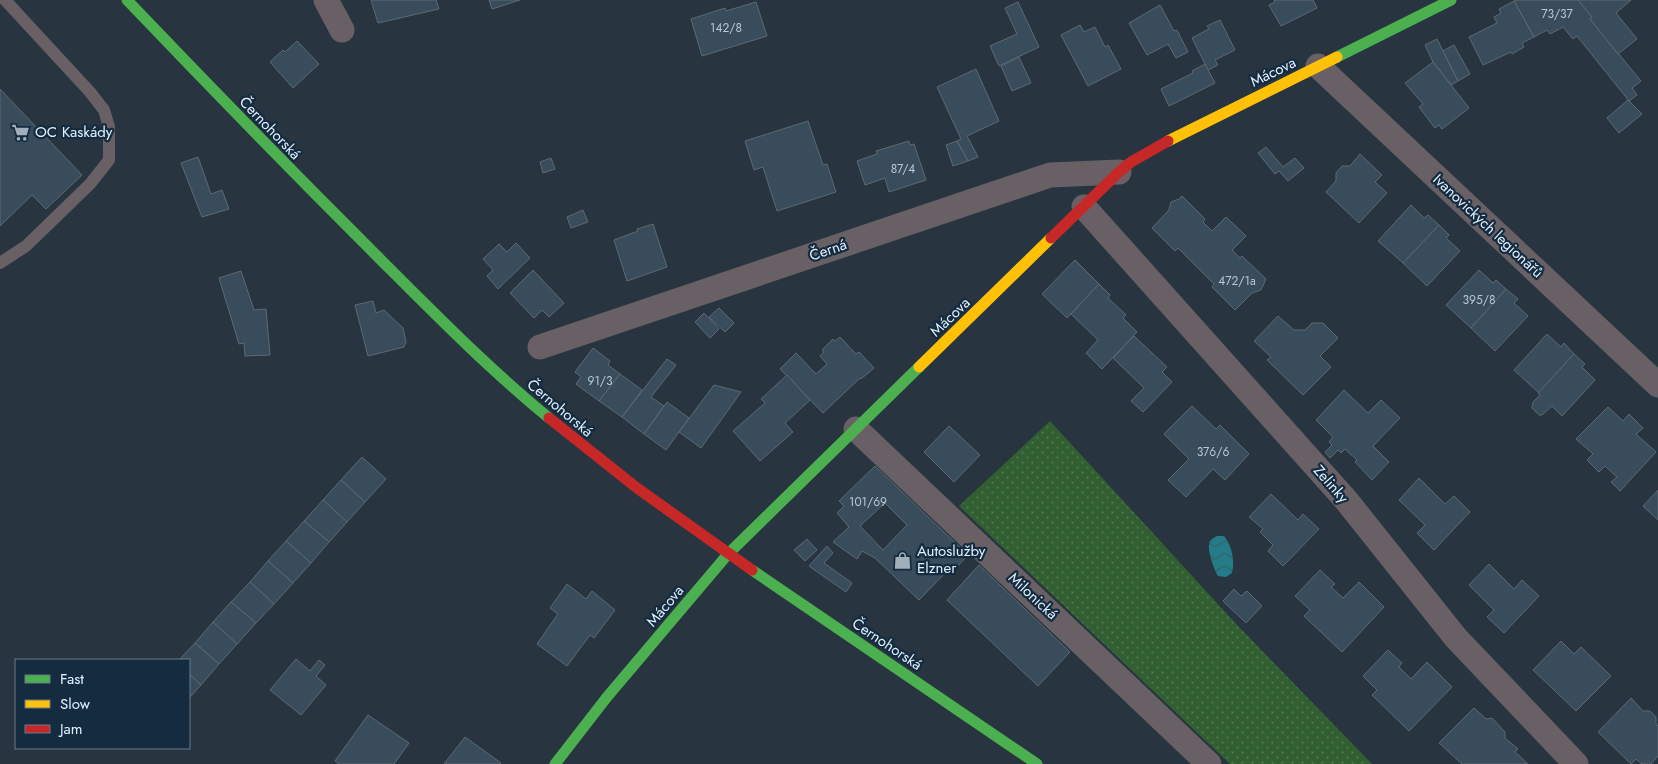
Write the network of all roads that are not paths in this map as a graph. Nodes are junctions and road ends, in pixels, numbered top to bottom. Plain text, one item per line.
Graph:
1 (5, 0) edge
2 (127, 0) edge
3 (326, 0) edge
4 (1451, 0) edge
5 (342, 30) dead end
6 (1318, 66) junction
7 (1119, 172) junction
8 (1084, 207) junction
9 (0, 263) edge
10 (540, 347) dead end
11 (1658, 385) edge
12 (856, 429) junction
13 (728, 554) junction
14 (555, 764) edge
15 (1037, 764) edge
16 (1209, 764) edge
17 (1576, 764) edge

1 - 9 lane
2 - 13 street, Černohorská
3 - 5 street
4 - 6 street, Mácova
6 - 7 street, Mácova
6 - 11 street, Ivanovických legionářů
7 - 8 street, Mácova
7 - 10 street, Černá
8 - 12 street, Mácova
8 - 17 street, Zelinky
12 - 13 street, Mácova
12 - 16 street, Milonická
13 - 14 street, Mácova
13 - 15 street, Černohorská

